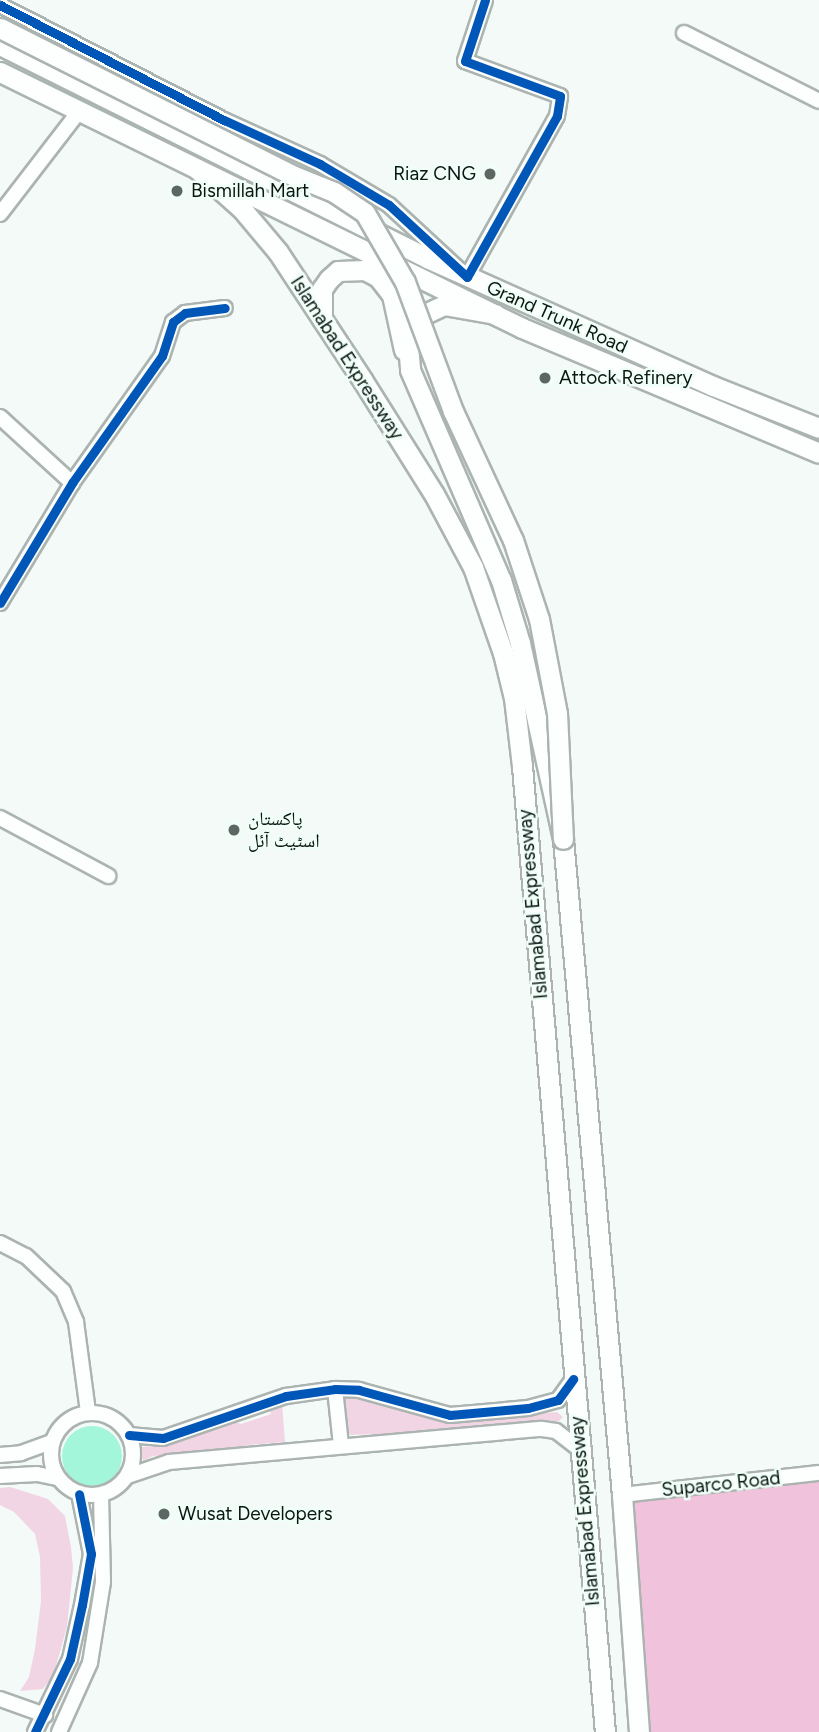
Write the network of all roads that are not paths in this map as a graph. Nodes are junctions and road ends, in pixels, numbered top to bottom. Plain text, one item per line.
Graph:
1 (27, 0) edge
2 (485, 0) edge
3 (0, 5) edge
4 (19, 15) junction
5 (0, 28) edge
6 (684, 33) dead end
7 (0, 45) edge
8 (0, 72) edge
9 (819, 101) edge
10 (80, 110) junction
11 (197, 169) junction
12 (0, 214) edge
13 (467, 277) junction
14 (225, 308) dead end
15 (495, 314) junction
16 (322, 320) junction
17 (410, 370) junction
18 (0, 417) edge
19 (819, 429) edge
20 (819, 453) edge
21 (72, 483) junction
22 (0, 603) edge
23 (0, 818) edge
24 (563, 839) junction
25 (108, 876) dead end
26 (0, 1242) edge
27 (573, 1379) junction
28 (335, 1389) junction
29 (88, 1412) junction
30 (129, 1435) junction
31 (52, 1442) junction
32 (341, 1445) junction
33 (579, 1449) junction
34 (0, 1455) edge
35 (819, 1473) edge
36 (0, 1476) edge
37 (128, 1476) junction
38 (58, 1478) junction
39 (79, 1494) junction
40 (101, 1495) junction
41 (622, 1495) junction
42 (0, 1699) edge
43 (45, 1715) junction
44 (35, 1732) edge
45 (59, 1732) edge
46 (605, 1732) edge
47 (639, 1732) edge

1 - 4 street
2 - 13 street
3 - 4 street
4 - 13 street
5 - 24 highway, bridge
6 - 9 street
7 - 13 highway, Grand Trunk Road
8 - 10 highway, Grand Trunk Road
10 - 11 highway, Grand Trunk Road
10 - 12 street
11 - 15 highway, Grand Trunk Road
11 - 16 highway, Islamabad Expressway
13 - 19 highway, Grand Trunk Road
14 - 21 street
15 - 17 highway
15 - 20 highway, Grand Trunk Road
16 - 17 highway
16 - 27 highway, Islamabad Expressway
17 - 24 highway
18 - 21 street
21 - 22 street
23 - 25 street
24 - 41 highway, Islamabad Expressway
26 - 29 street
27 - 28 street
27 - 33 highway, Islamabad Expressway
28 - 30 street
28 - 32 street
29 - 30 street
29 - 31 street
30 - 37 street
31 - 34 street
31 - 38 street
32 - 33 street
32 - 37 street
33 - 46 highway, Islamabad Expressway
35 - 41 street, Suparco Road
36 - 38 street
37 - 40 street
38 - 39 street
39 - 40 street
39 - 43 street
40 - 45 street
41 - 47 highway, Islamabad Expressway
42 - 43 street
43 - 44 street

